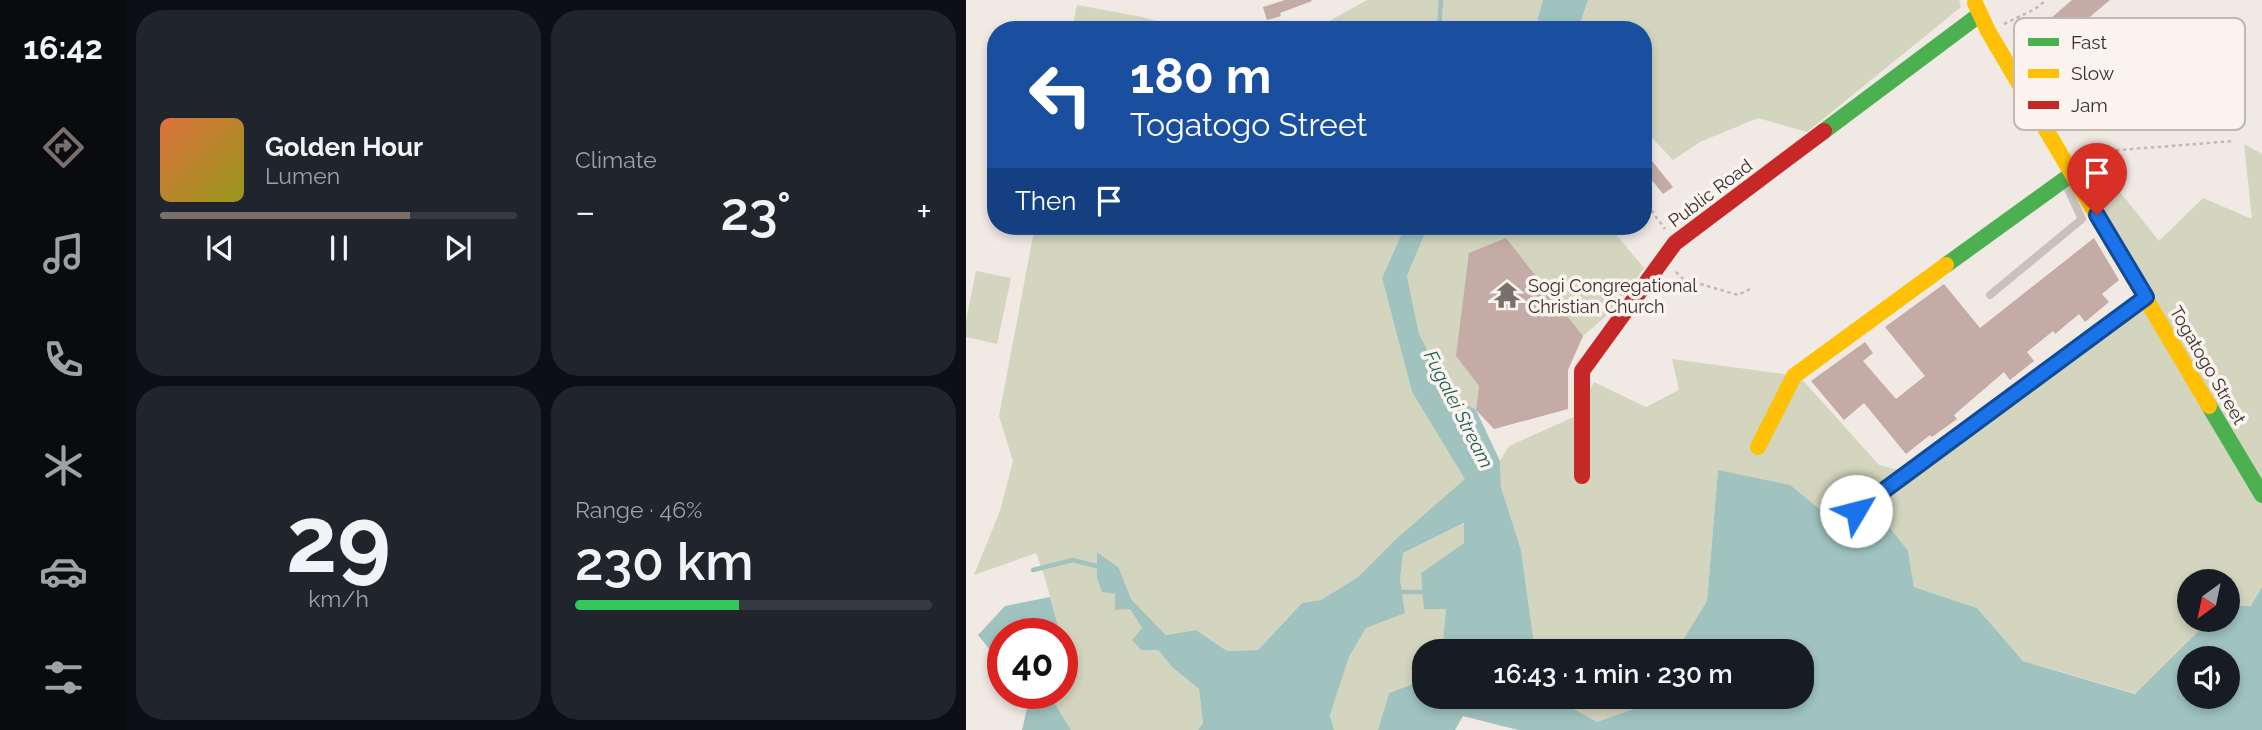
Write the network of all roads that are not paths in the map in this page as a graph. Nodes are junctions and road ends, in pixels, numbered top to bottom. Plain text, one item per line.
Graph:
1 (1976, 8) edge
2 (2014, 76) edge
3 (2046, 130) edge
4 (2068, 177) junction
5 (1990, 295) dead end
6 (2146, 297) junction
7 (1758, 447) dead end
8 (1581, 476) dead end
9 (2262, 495) edge
10 (1856, 511) dead end

1 - 2 street, Togatogo Street
1 - 8 street, Public Road
3 - 4 street, Togatogo Street
4 - 5 lane
4 - 6 street, Togatogo Street
4 - 7 street
6 - 9 street, Togatogo Street
6 - 10 street

